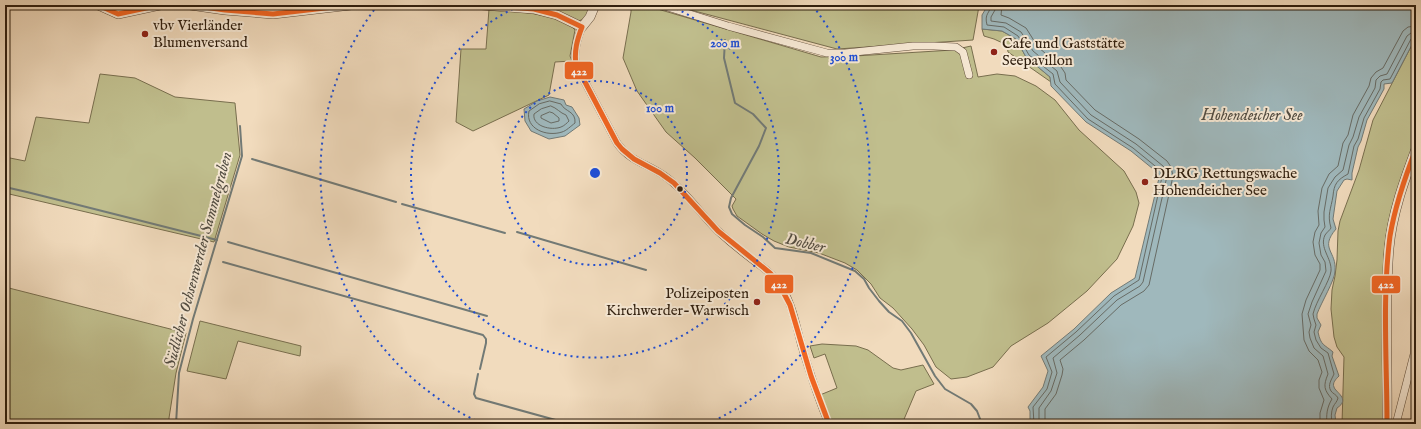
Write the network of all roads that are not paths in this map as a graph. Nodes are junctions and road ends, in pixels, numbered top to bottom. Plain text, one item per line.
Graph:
1 (98, 5) edge
2 (160, 5) edge
3 (190, 5) edge
4 (351, 5) edge
5 (482, 5) edge
6 (595, 5) edge
7 (661, 5) edge
8 (582, 27) junction
9 (969, 75) dead end
10 (1416, 149) edge
11 (1416, 251) edge
12 (1415, 356) edge
13 (829, 424) edge
14 (1386, 424) edge
15 (1396, 424) edge

1 - 2 street
3 - 4 street
5 - 8 street
6 - 8 street
7 - 9 street
8 - 13 street
10 - 14 street
11 - 12 street
12 - 15 street

